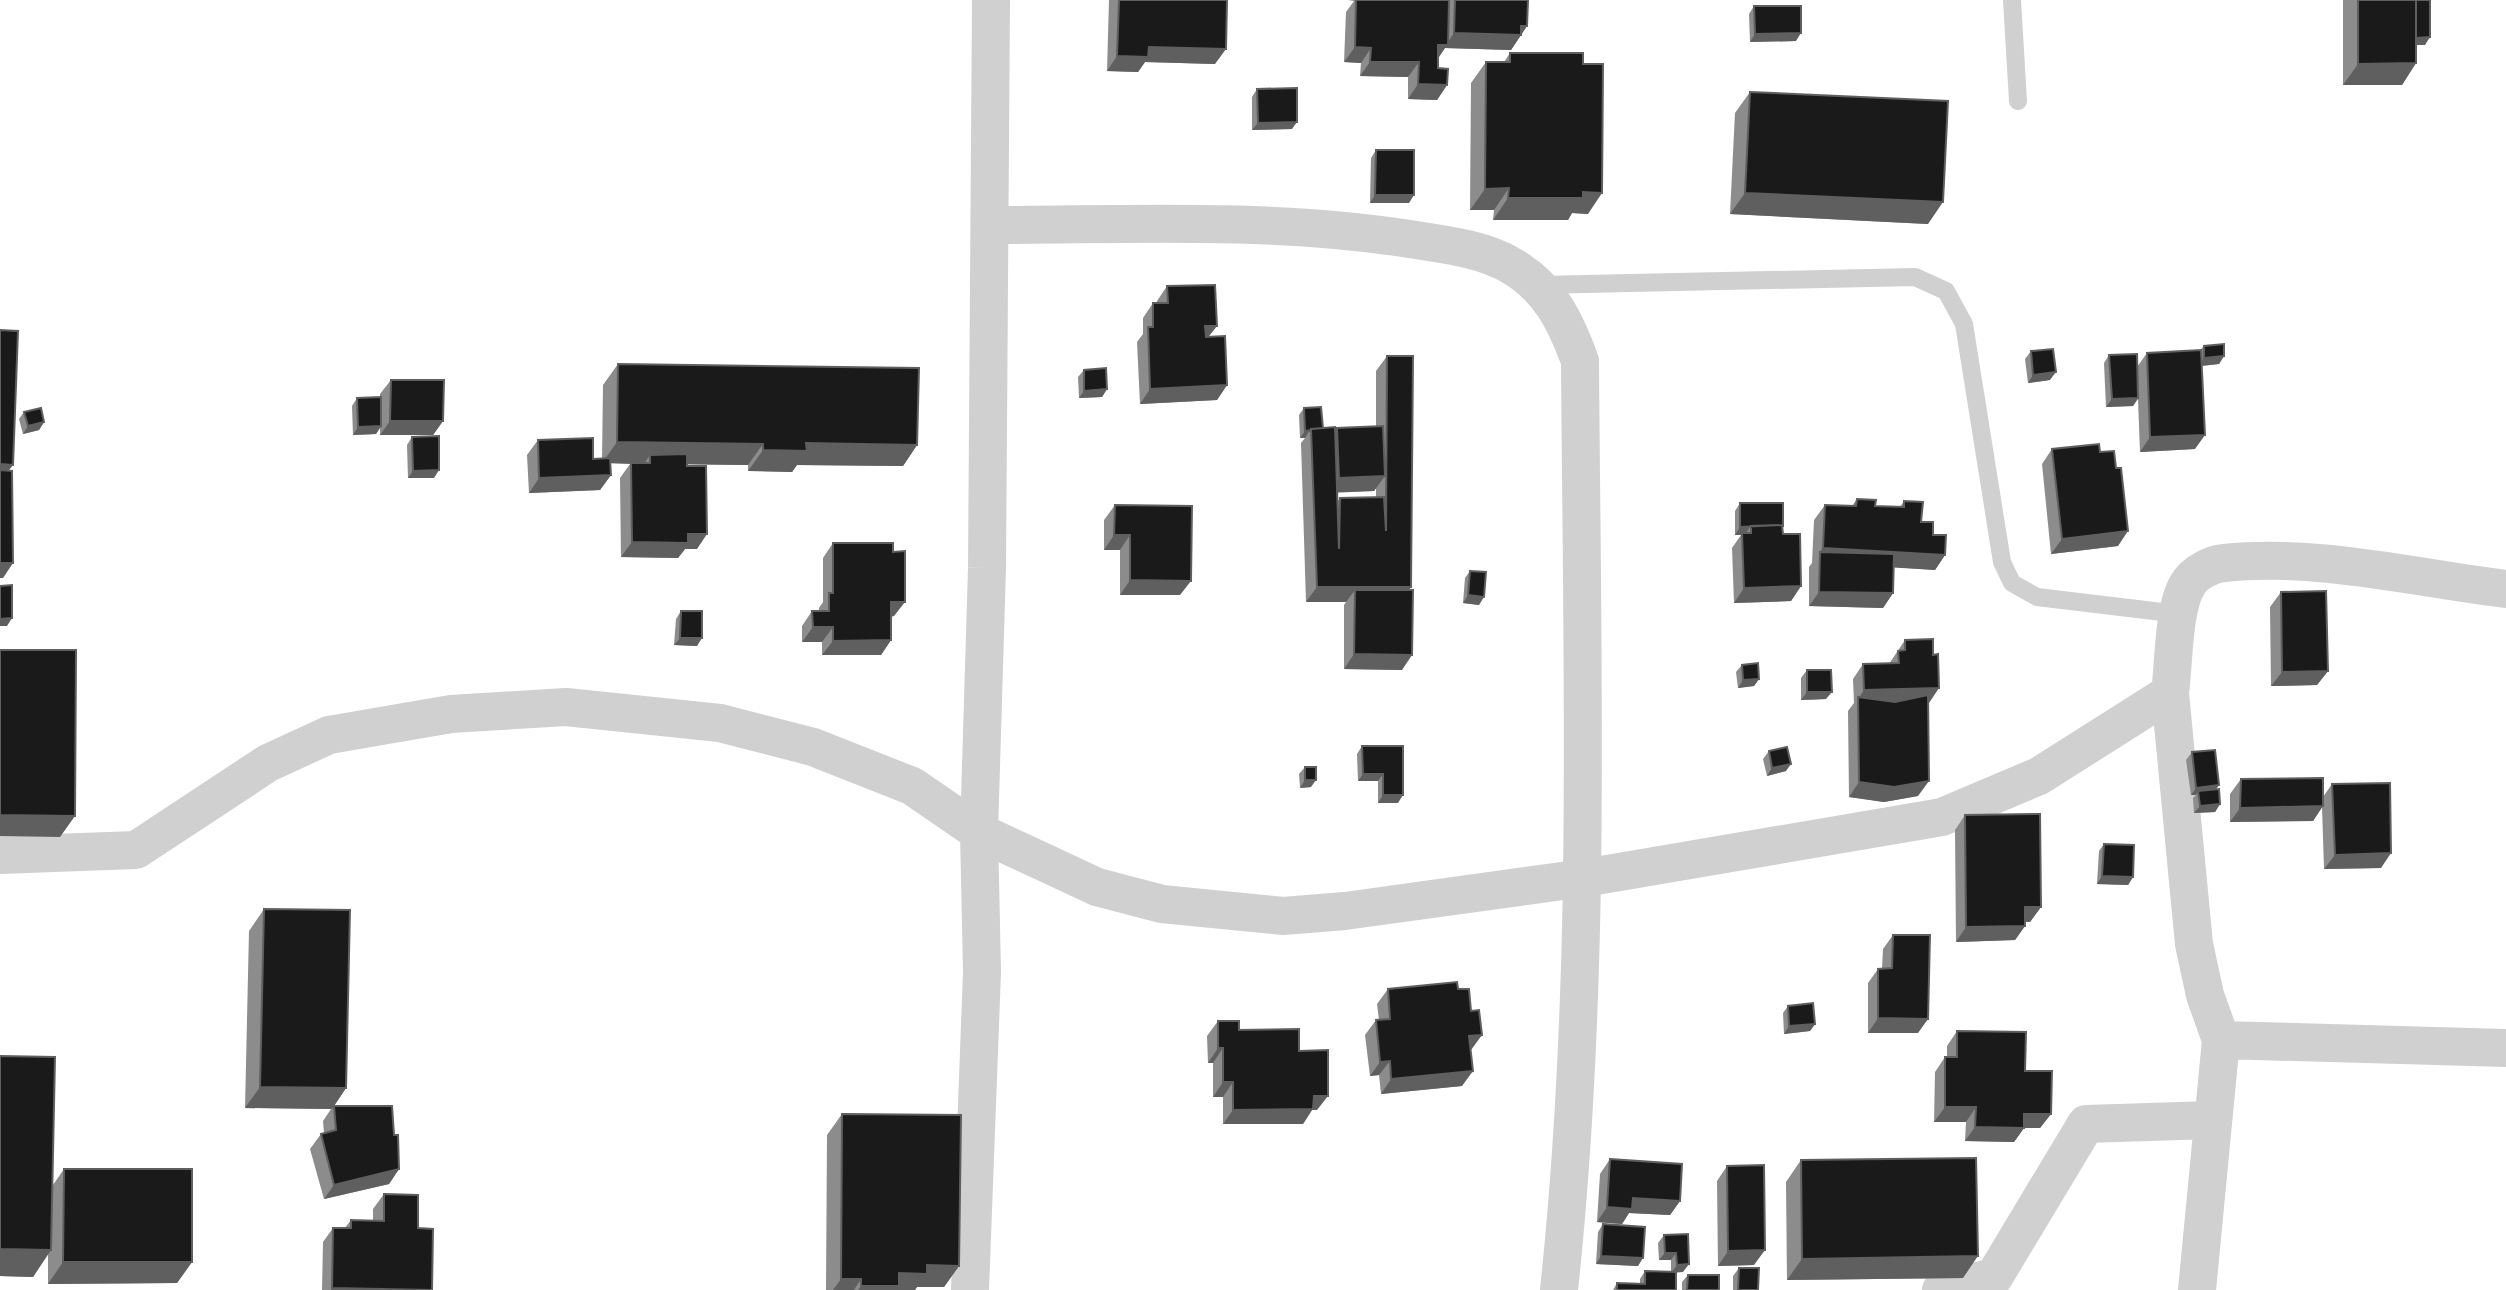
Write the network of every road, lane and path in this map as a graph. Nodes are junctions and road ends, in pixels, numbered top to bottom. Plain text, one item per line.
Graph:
1 (991, 0) edge
2 (2012, 0) edge
3 (2018, 101) dead end
4 (990, 225) junction
5 (1539, 285) junction
6 (2506, 589) edge
7 (2179, 614) junction
8 (2170, 693) junction
9 (979, 832) junction
10 (0, 855) edge
11 (1584, 878) junction
12 (2221, 1040) junction
13 (2506, 1048) edge
14 (2212, 1120) junction
15 (970, 1290) edge
16 (1559, 1290) edge
17 (1941, 1290) edge
18 (2197, 1290) edge

1 - 4 street
2 - 3 lane
4 - 5 street
4 - 9 street
5 - 7 lane
5 - 11 street
6 - 7 street
7 - 8 street
8 - 11 street
8 - 12 street
9 - 10 street
9 - 11 street
9 - 15 street
11 - 16 street
12 - 13 street
12 - 14 street
14 - 17 street
14 - 18 street

